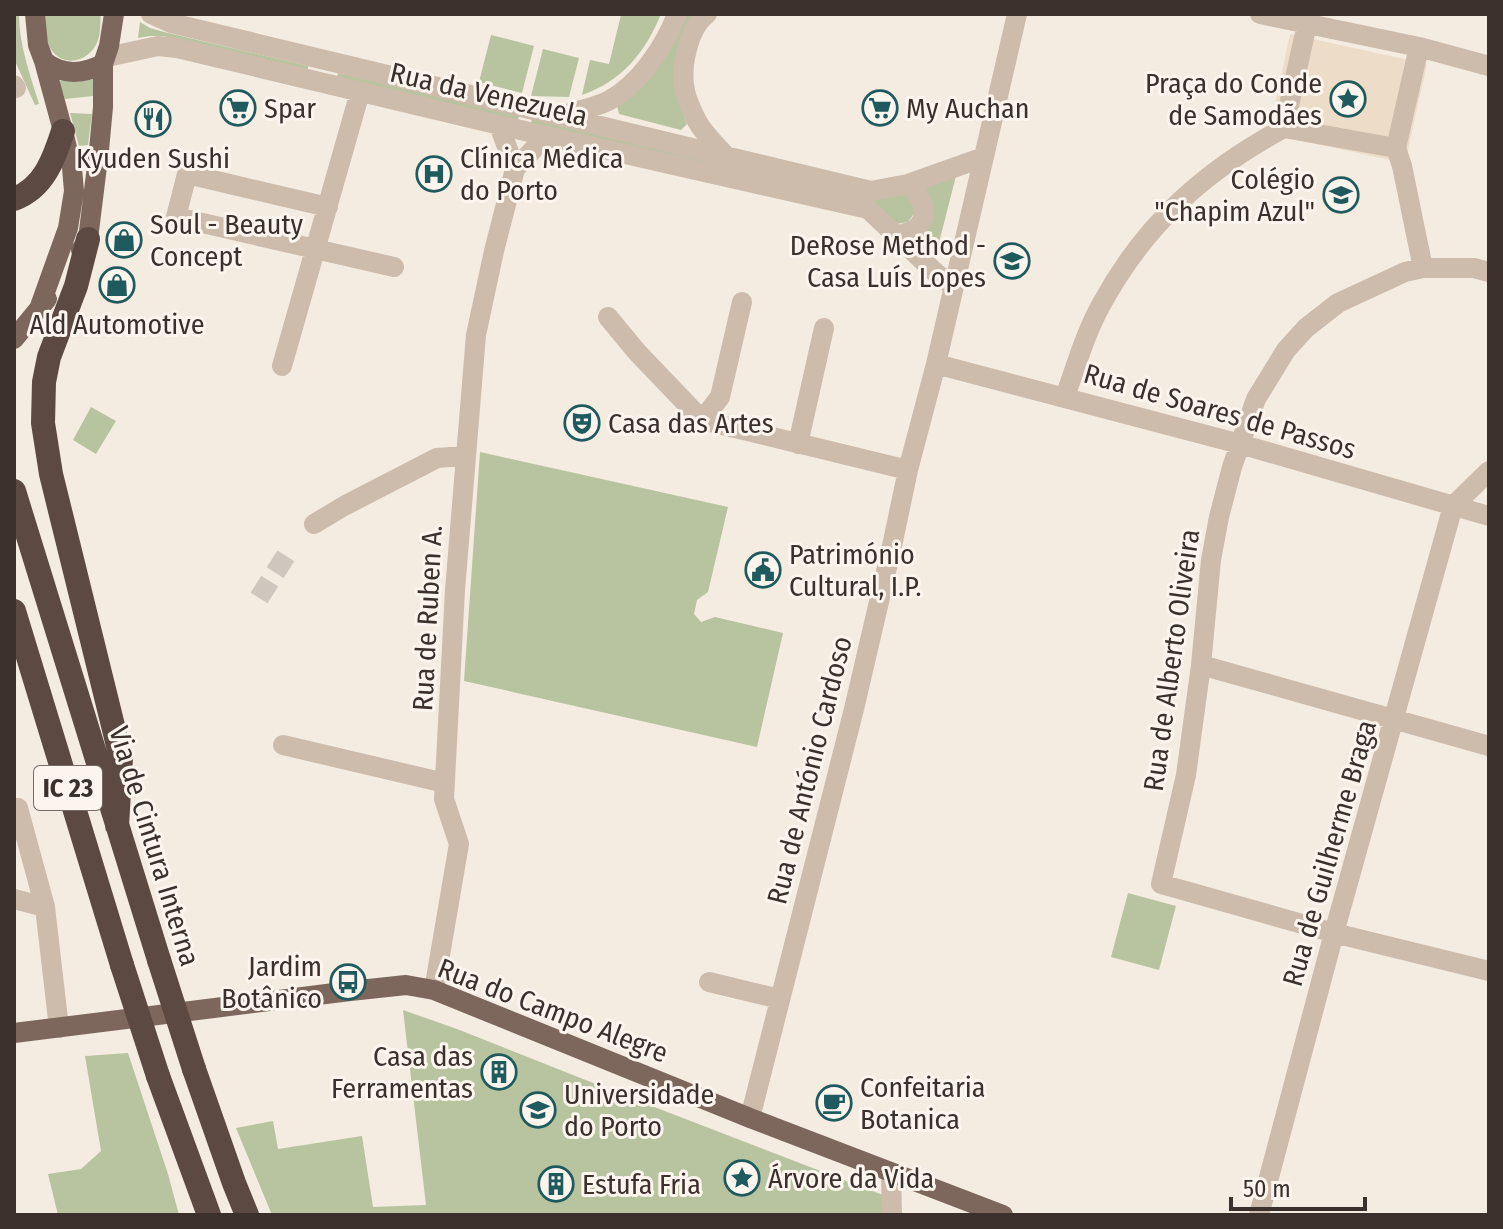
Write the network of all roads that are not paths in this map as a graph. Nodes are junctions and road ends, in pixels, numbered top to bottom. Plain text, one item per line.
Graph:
1 (35, 14) edge
2 (114, 14) edge
3 (151, 14) edge
4 (677, 14) edge
5 (707, 14) edge
6 (1017, 14) edge
7 (1260, 14) edge
8 (1307, 24) junction
9 (1419, 47) junction
10 (325, 59) junction
11 (105, 60) junction
12 (44, 61) junction
13 (1489, 66) edge
14 (320, 82) junction
15 (360, 92) junction
16 (556, 117) junction
17 (499, 125) junction
18 (1284, 128) junction
19 (63, 131) junction
20 (546, 136) junction
21 (1396, 148) junction
22 (726, 156) junction
23 (984, 157) junction
24 (515, 169) junction
25 (908, 184) junction
26 (14, 199) edge
27 (328, 207) junction
28 (896, 236) junction
29 (88, 239) junction
30 (316, 249) junction
31 (394, 267) dead end
32 (1423, 268) junction
33 (1489, 272) edge
34 (953, 286) junction
35 (742, 302) dead end
36 (39, 309) junction
37 (608, 317) dead end
38 (824, 328) dead end
39 (14, 339) edge
40 (936, 364) junction
41 (282, 366) dead end
42 (1065, 397) junction
43 (702, 420) junction
44 (798, 444) junction
45 (1240, 444) junction
46 (465, 456) junction
47 (908, 470) junction
48 (1489, 471) edge
49 (14, 491) edge
50 (1453, 506) junction
51 (1489, 516) edge
52 (314, 524) dead end
53 (14, 611) edge
54 (1201, 665) junction
55 (1395, 720) junction
56 (283, 745) dead end
57 (1489, 746) edge
58 (445, 783) junction
59 (18, 808) dead end
60 (117, 826) junction
61 (20, 834) edge
62 (14, 899) edge
63 (45, 907) junction
64 (1334, 933) junction
65 (1489, 971) edge
66 (709, 982) dead end
67 (434, 990) junction
68 (780, 999) junction
69 (59, 1028) junction
70 (14, 1033) edge
71 (750, 1118) junction
72 (183, 1151) junction
73 (891, 1173) junction
74 (196, 1215) edge
75 (209, 1215) edge
76 (247, 1215) edge
77 (892, 1215) edge
78 (1003, 1215) edge
79 (1259, 1215) edge

1 - 12 main road
2 - 11 main road
3 - 10 street, Rua da Venezuela
4 - 16 street
5 - 22 street
6 - 23 street, Rua de António Cardoso
7 - 8 street
8 - 9 street
8 - 18 street
9 - 13 street
9 - 21 street
10 - 14 street
10 - 16 street, Rua da Venezuela
11 - 12 main road
11 - 14 street, Rua da Venezuela
11 - 29 main road
12 - 19 main road
14 - 15 street, Rua da Venezuela
15 - 17 street, Rua da Venezuela
15 - 27 street
16 - 22 street, Rua da Venezuela
17 - 20 street, Rua da Venezuela
17 - 24 street
18 - 21 street
18 - 42 street
19 - 26 highway
19 - 36 main road
20 - 24 street, Rua de Ruben A.
20 - 28 street, Rua da Venezuela
21 - 32 street
22 - 25 street, Rua da Venezuela
23 - 25 street, Rua da Venezuela
23 - 34 street, Rua de António Cardoso
24 - 46 street, Rua de Ruben A.
25 - 28 street
27 - 30 street
27 - 30 street
28 - 34 street, Rua da Venezuela
29 - 36 main road
29 - 60 highway
30 - 31 street
30 - 41 street
32 - 33 street, Rua de Alberto Oliveira
32 - 45 street, Rua de Alberto Oliveira
34 - 40 street, Rua de António Cardoso
35 - 43 street
36 - 39 main road
37 - 43 street
38 - 44 street
40 - 42 street, Rua de Soares de Passos
40 - 47 street, Rua de António Cardoso
42 - 45 street, Rua de Soares de Passos
43 - 44 street
44 - 47 street
45 - 50 street, Rua de Soares de Passos
45 - 54 street, Rua de Alberto Oliveira
46 - 52 street
46 - 58 street, Rua de Ruben A.
47 - 68 street, Rua de António Cardoso
48 - 50 street
49 - 60 highway, Via de Cintura Interna / IC 23
50 - 51 street, Rua de Soares de Passos
50 - 55 street, Rua de Guilherme Braga
53 - 72 highway, IC 23, bridge
54 - 55 street
54 - 64 street, Rua de Alberto Oliveira
55 - 57 street
55 - 64 street, Rua de Guilherme Braga
56 - 58 street
58 - 67 street, Rua de Ruben A.
59 - 61 street
60 - 76 highway, Via de Cintura Interna / IC 23, bridge
61 - 63 street
62 - 63 street
63 - 69 street
64 - 65 street
64 - 79 street, Rua de Guilherme Braga
66 - 68 street
67 - 69 main road, Rua do Campo Alegre
67 - 71 main road, Rua do Campo Alegre
68 - 71 street, Rua de António Cardoso
69 - 70 main road, Rua do Campo Alegre
71 - 73 main road, Rua do Campo Alegre
72 - 74 highway
72 - 75 highway, IC 23
73 - 77 street
73 - 78 main road, Rua do Campo Alegre

